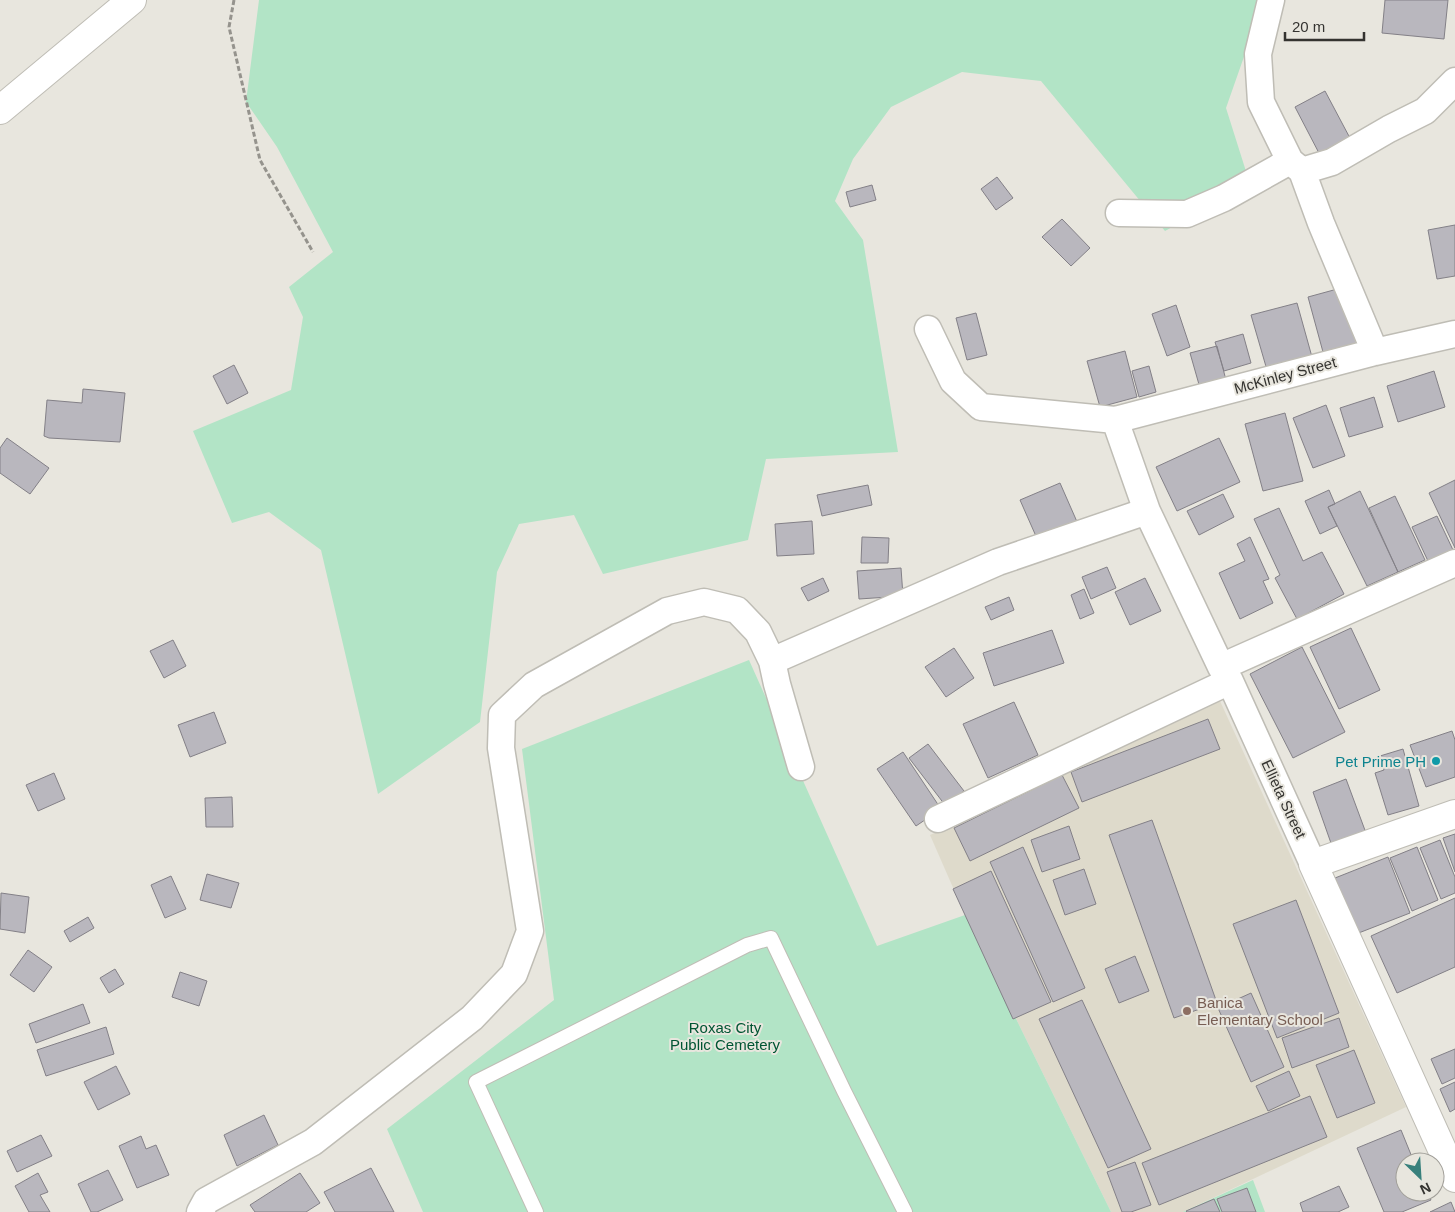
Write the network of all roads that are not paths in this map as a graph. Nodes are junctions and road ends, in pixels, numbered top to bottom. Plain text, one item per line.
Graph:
1 (132, 0) edge
2 (1271, 0) edge
3 (1455, 81) edge
4 (0, 110) edge
5 (1296, 166) junction
6 (1119, 213) dead end
7 (928, 329) dead end
8 (1455, 335) edge
9 (1375, 352) junction
10 (1115, 420) junction
11 (1147, 511) junction
12 (1455, 563) edge
13 (772, 661) junction
14 (1225, 674) junction
15 (801, 767) dead end
16 (1455, 814) edge
17 (938, 819) dead end
18 (1313, 864) junction
19 (1455, 1178) edge
20 (200, 1212) edge
21 (536, 1212) edge
22 (905, 1212) edge

1 - 4 street
2 - 5 street
3 - 5 street
5 - 6 street
5 - 9 street
7 - 10 street
8 - 9 street, McKinley Street
9 - 10 street, McKinley Street
10 - 11 street, Ellieta Street
11 - 13 street
11 - 14 street, Ellieta Street
12 - 14 street
13 - 15 street
13 - 20 street
14 - 17 street
14 - 18 street, Ellieta Street
16 - 18 street
18 - 19 street, Ellieta Street
21 - 22 lane

